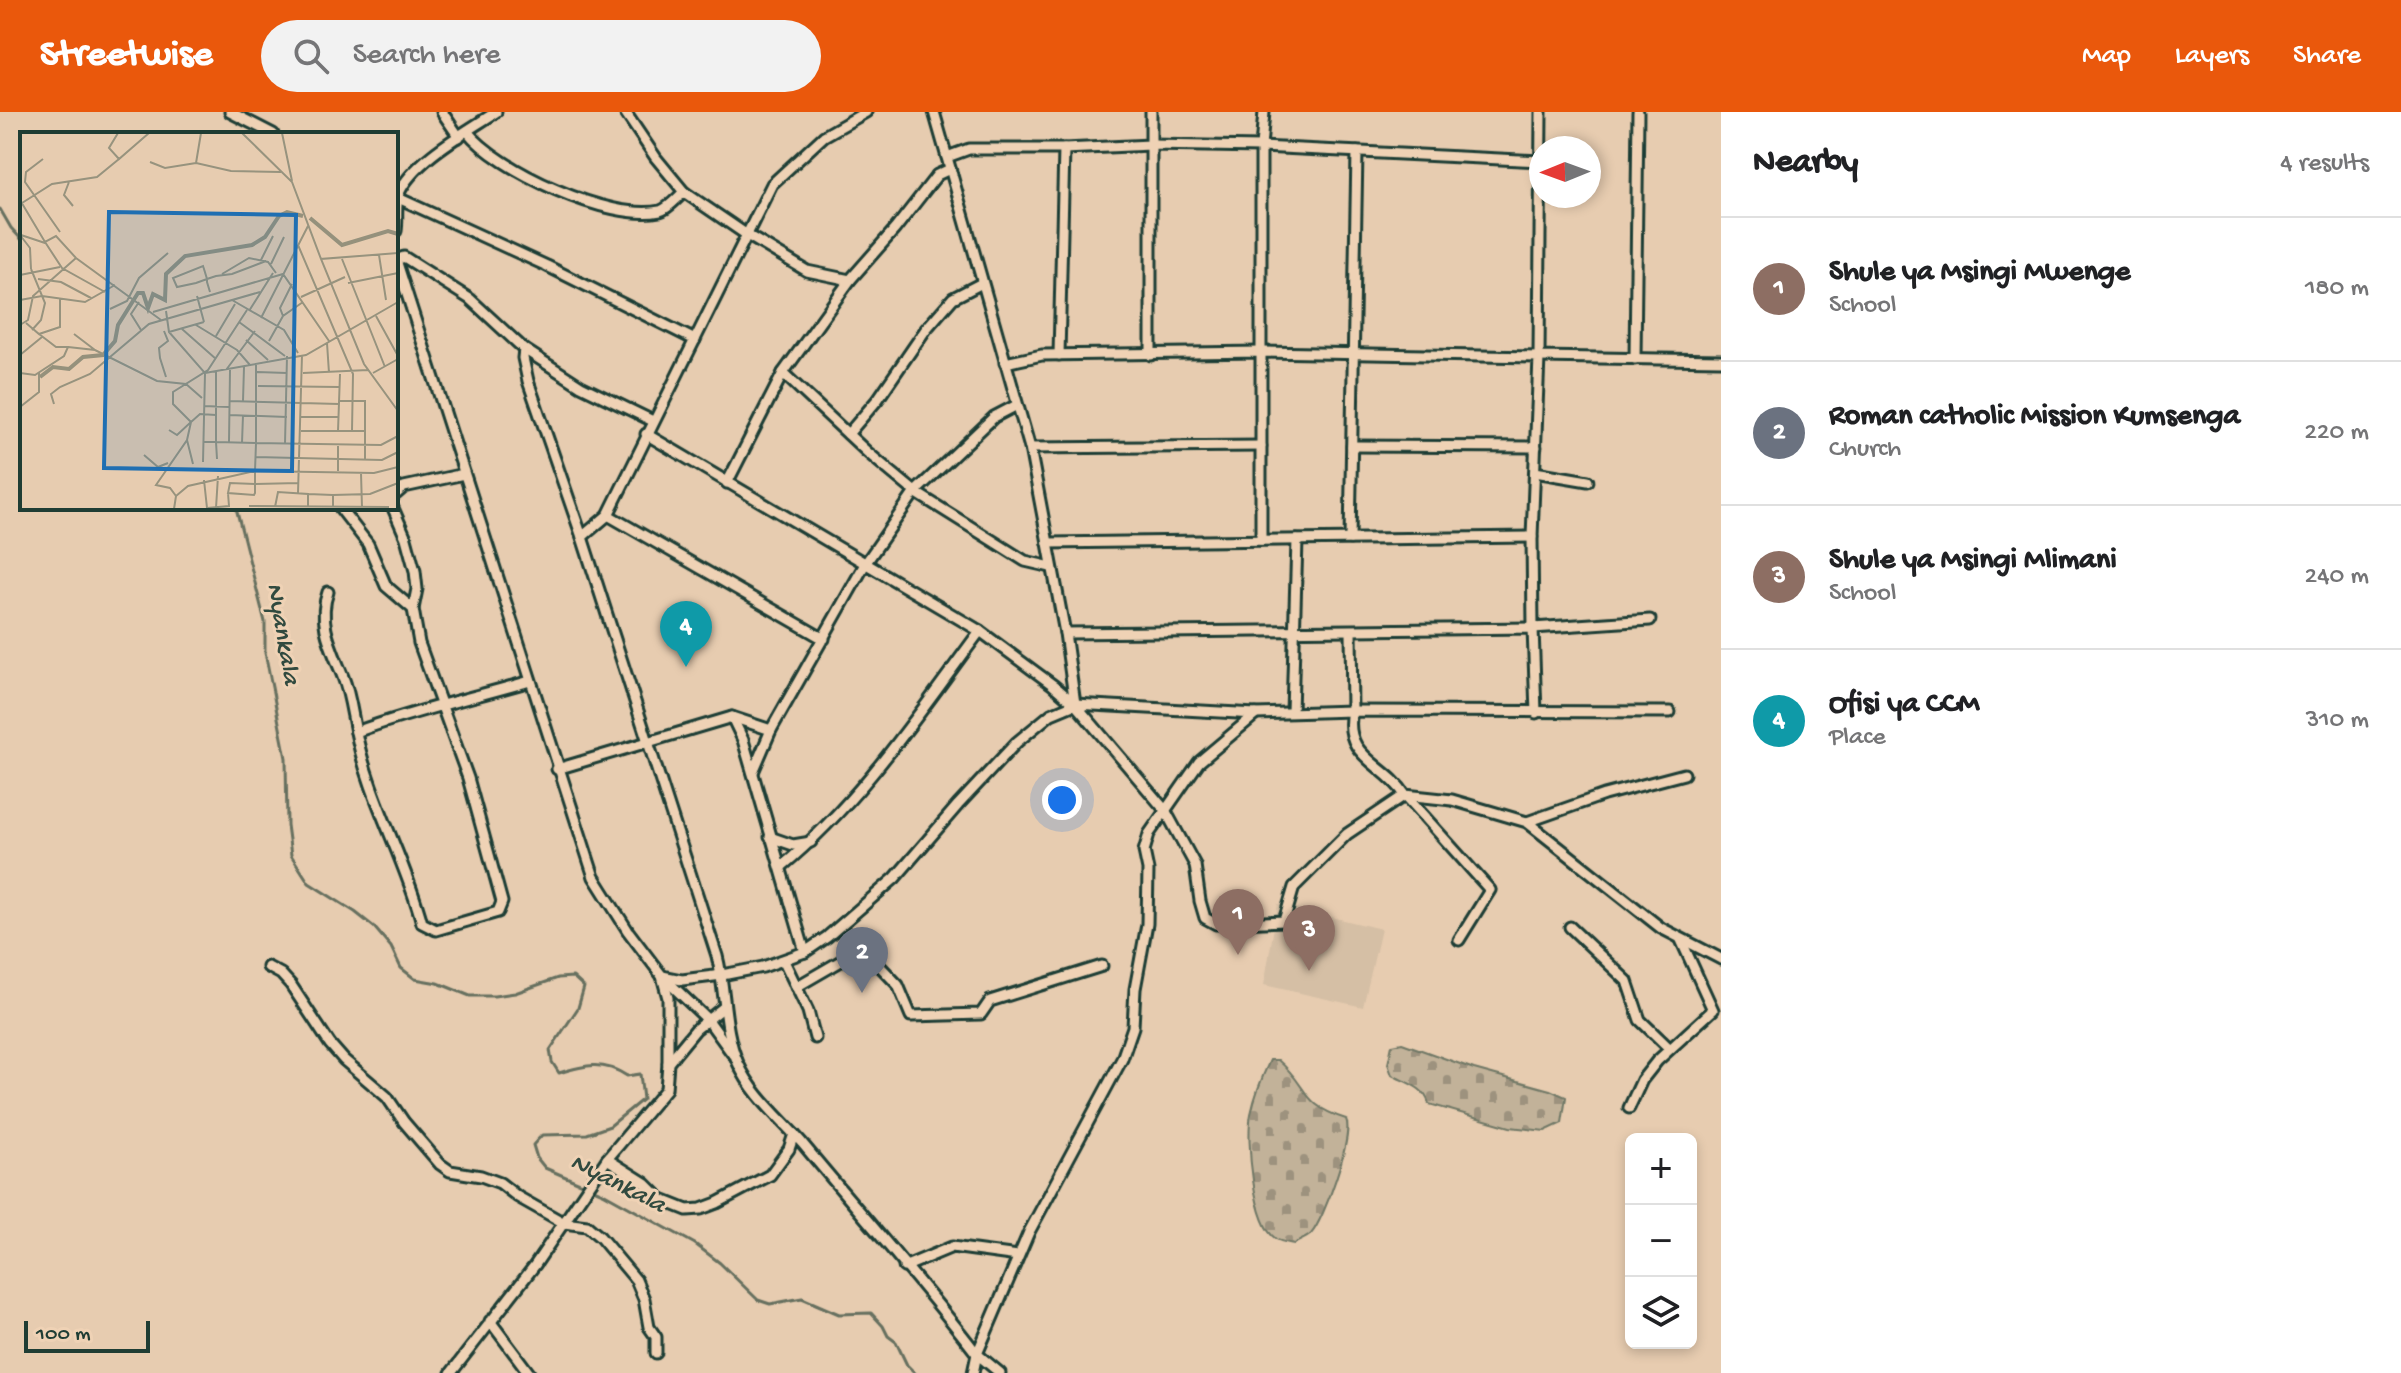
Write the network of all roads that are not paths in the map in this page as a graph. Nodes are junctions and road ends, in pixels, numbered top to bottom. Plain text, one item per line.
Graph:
1 (230, 112) edge
2 (442, 112) edge
3 (496, 112) edge
4 (866, 112) edge
5 (934, 112) edge
6 (1151, 112) edge
7 (1264, 112) edge
8 (1541, 112) edge
9 (1638, 112) edge
10 (628, 113) edge
11 (269, 132) edge
12 (463, 134) junction
13 (1541, 136) edge
14 (1151, 145) junction
15 (1261, 147) junction
16 (1064, 149) junction
17 (1357, 152) junction
18 (947, 157) junction
19 (1529, 160) edge
20 (950, 169) junction
21 (684, 192) junction
22 (398, 194) edge
23 (398, 198) edge
24 (1541, 208) edge
25 (747, 235) junction
26 (398, 259) edge
27 (398, 266) edge
28 (850, 280) junction
29 (982, 283) junction
30 (695, 340) junction
31 (524, 349) junction
32 (1262, 352) junction
33 (1059, 355) junction
34 (1151, 355) junction
35 (1353, 355) junction
36 (1539, 357) junction
37 (1635, 359) junction
38 (1721, 360) edge
39 (1005, 363) junction
40 (783, 373) junction
41 (1017, 405) junction
42 (653, 421) junction
43 (646, 434) junction
44 (848, 434) junction
45 (1261, 446) junction
46 (1352, 446) junction
47 (1536, 447) junction
48 (1030, 448) junction
49 (1535, 472) junction
50 (464, 474) junction
51 (1588, 481) dead end
52 (727, 483) junction
53 (398, 492) edge
54 (915, 492) junction
55 (342, 510) edge
56 (394, 510) edge
57 (608, 515) junction
58 (582, 537) junction
59 (1532, 537) junction
60 (1350, 539) junction
61 (1261, 540) junction
62 (1297, 540) junction
63 (1048, 543) junction
64 (865, 564) junction
65 (1051, 567) junction
66 (328, 592) dead end
67 (413, 609) junction
68 (1650, 620) dead end
69 (1533, 628) junction
70 (980, 631) junction
71 (1294, 631) junction
72 (1351, 631) junction
73 (1065, 633) junction
74 (824, 639) junction
75 (530, 681) junction
76 (1075, 704) junction
77 (442, 706) junction
78 (1352, 711) junction
79 (1292, 712) junction
80 (1670, 712) dead end
81 (1536, 713) junction
82 (1256, 714) junction
83 (732, 717) junction
84 (771, 730) junction
85 (356, 732) junction
86 (646, 742) junction
87 (557, 769) junction
88 (753, 772) junction
89 (1684, 774) dead end
90 (1405, 795) junction
91 (1165, 810) junction
92 (1527, 822) junction
93 (770, 837) junction
94 (811, 842) junction
95 (781, 867) junction
96 (1570, 927) dead end
97 (1459, 940) dead end
98 (1681, 940) junction
99 (805, 952) junction
100 (1721, 959) edge
101 (784, 961) junction
102 (1102, 966) dead end
103 (268, 967) dead end
104 (722, 975) junction
105 (662, 976) junction
106 (796, 987) junction
107 (724, 1007) junction
108 (1717, 1011) edge
109 (708, 1020) junction
110 (815, 1038) dead end
111 (1669, 1048) junction
112 (736, 1060) junction
113 (668, 1063) junction
114 (1629, 1108) dead end
115 (794, 1134) junction
116 (607, 1159) junction
117 (564, 1223) junction
118 (1018, 1256) junction
119 (904, 1267) junction
120 (490, 1321) junction
121 (656, 1353) dead end
122 (977, 1354) junction
123 (451, 1373) edge
124 (529, 1373) edge
125 (973, 1373) edge
126 (1000, 1373) edge

1 - 11 street
2 - 12 street
3 - 12 street
4 - 25 street
5 - 18 street
6 - 14 street
7 - 15 street
8 - 13 street
9 - 37 street
10 - 21 street
12 - 21 street
12 - 22 street
14 - 15 street
14 - 16 street
14 - 34 street
15 - 17 street
15 - 32 street
16 - 18 street
16 - 33 street
17 - 19 street
17 - 35 street
18 - 20 street
20 - 28 street
20 - 29 street
21 - 25 street
23 - 30 street
24 - 36 street
25 - 28 street
25 - 30 street
26 - 31 street
27 - 50 street
28 - 40 street
29 - 39 street
29 - 44 street
30 - 42 street
31 - 42 street
31 - 58 street
32 - 34 street
32 - 35 street
32 - 45 street
33 - 34 street
33 - 39 street
35 - 36 street
35 - 46 street
36 - 37 street
36 - 47 street
37 - 38 street
39 - 41 street
40 - 44 street
40 - 52 street
41 - 48 street
41 - 54 street
42 - 43 street
43 - 52 street
43 - 57 street
44 - 54 street
45 - 48 street
45 - 61 street
46 - 47 street
46 - 60 street
47 - 49 street
48 - 63 street
49 - 51 street
49 - 59 street
50 - 53 street
50 - 75 street
52 - 64 street
54 - 64 street
54 - 65 street
55 - 67 street
56 - 67 street
57 - 58 street
57 - 74 street
58 - 86 street
59 - 60 street
59 - 69 street
60 - 62 street
61 - 62 street
61 - 63 street
62 - 71 street
63 - 65 street
64 - 70 street
64 - 74 street
65 - 73 street
66 - 85 street
67 - 77 street
68 - 69 street
69 - 72 street
69 - 81 street
70 - 76 street
70 - 94 street
71 - 72 street
71 - 73 street
71 - 79 street
72 - 78 street
73 - 76 street
74 - 84 street
75 - 77 street
75 - 87 street
76 - 82 street
76 - 91 street
76 - 99 street
77 - 85 street
77 - 85 street
78 - 79 street
78 - 81 street
78 - 90 street
79 - 82 street
80 - 81 street
82 - 91 street
83 - 84 street
83 - 86 street
83 - 88 street
84 - 88 street
86 - 87 street
86 - 104 street
87 - 105 street
88 - 93 street
89 - 92 street
90 - 91 street
90 - 92 street
90 - 97 street
91 - 118 street
92 - 98 street
93 - 94 street
93 - 95 street
94 - 95 street
95 - 99 street
96 - 111 street
98 - 100 street
98 - 108 street
99 - 101 street
101 - 104 street
101 - 106 street
102 - 106 street
103 - 117 street
104 - 105 street
104 - 107 street
105 - 109 street
105 - 113 street
106 - 110 street
107 - 109 street
107 - 112 street
108 - 111 street
109 - 112 street
109 - 113 street
111 - 114 street
112 - 115 street
113 - 116 street
115 - 116 street
115 - 119 street
116 - 117 street
117 - 120 street
117 - 121 street
118 - 119 street
118 - 122 street
119 - 122 street
120 - 123 street
120 - 124 street
122 - 125 street
122 - 126 street

